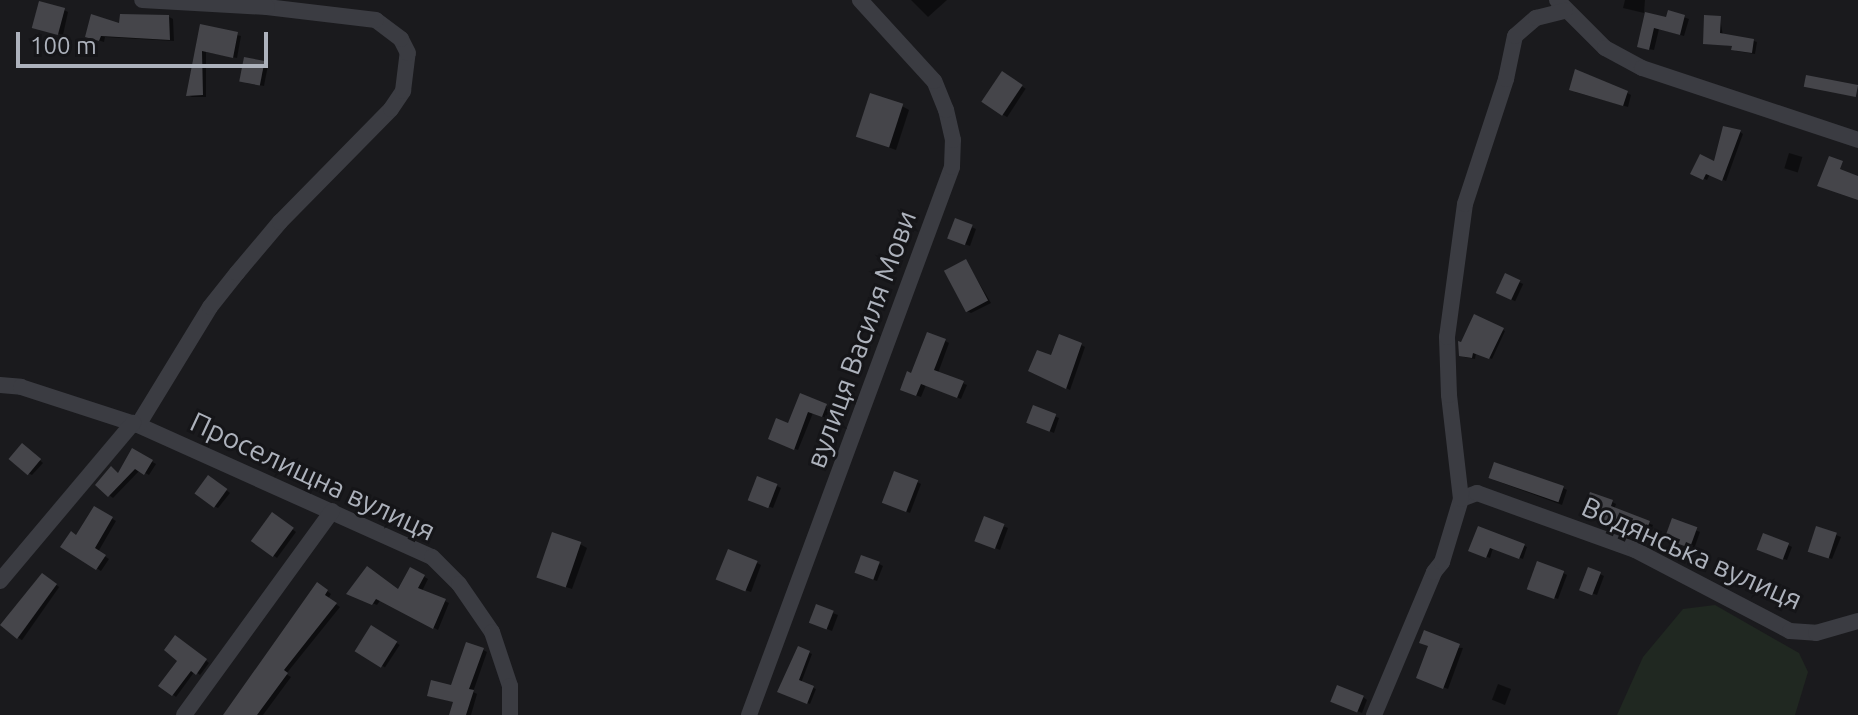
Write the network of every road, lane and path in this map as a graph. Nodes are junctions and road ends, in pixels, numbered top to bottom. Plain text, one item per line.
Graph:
1 (142, 0) edge
2 (860, 0) edge
3 (1561, 5) edge
4 (1858, 140) edge
5 (0, 385) edge
6 (135, 424) junction
7 (1461, 499) junction
8 (332, 511) junction
9 (0, 581) edge
10 (1858, 621) edge
11 (184, 715) edge
12 (510, 715) edge
13 (749, 715) edge
14 (1374, 715) edge

1 - 6 street
2 - 13 street, вулиця Василя Мови
3 - 4 street
3 - 7 street
5 - 6 street, Проселищна вулиця
6 - 8 street, Проселищна вулиця
6 - 9 street
7 - 10 street, Водянська вулиця
7 - 14 street
8 - 11 street
8 - 12 street, Проселищна вулиця

